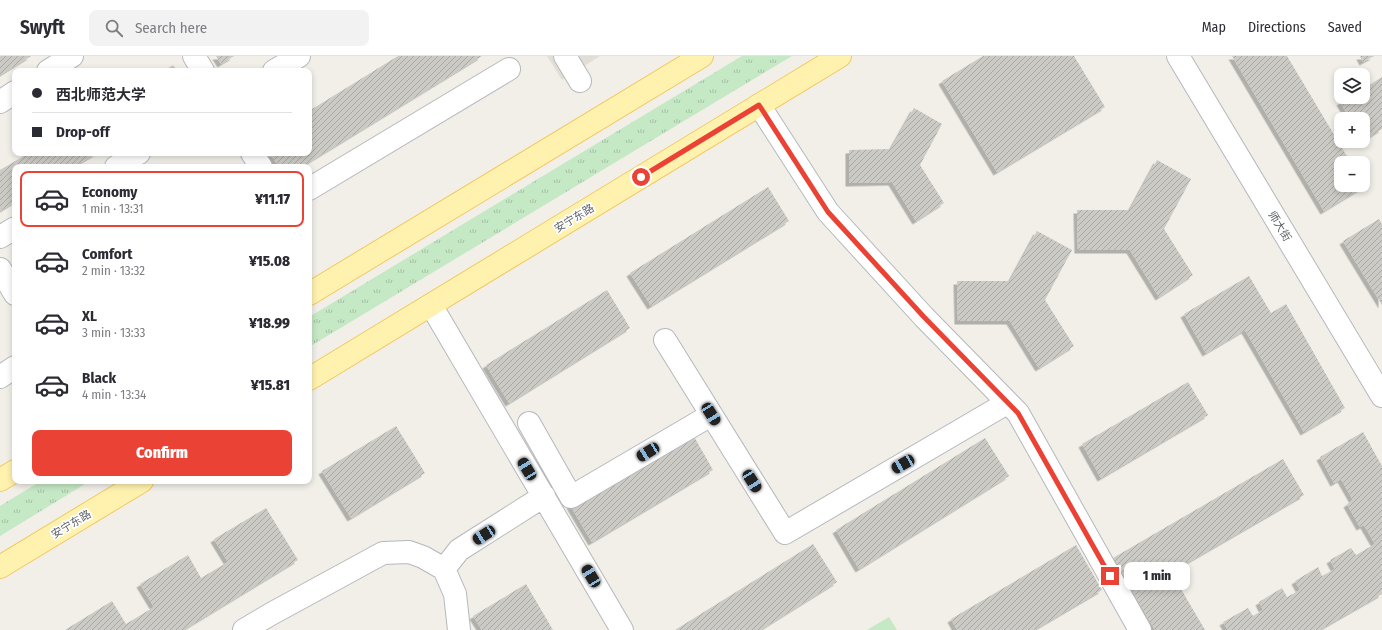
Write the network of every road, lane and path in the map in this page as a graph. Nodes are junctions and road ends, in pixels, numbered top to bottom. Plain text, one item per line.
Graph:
1 (72, 56) edge
2 (194, 56) edge
3 (299, 56) edge
4 (565, 56) edge
5 (702, 56) edge
6 (840, 56) edge
7 (1178, 56) edge
8 (53, 68) edge
9 (201, 68) edge
10 (279, 68) edge
11 (509, 68) dead end
12 (580, 81) dead end
13 (12, 94) edge
14 (0, 102) edge
15 (759, 105) junction
16 (134, 156) edge
17 (121, 164) edge
18 (312, 187) edge
19 (12, 230) edge
20 (0, 237) edge
21 (0, 269) edge
22 (12, 289) edge
23 (312, 292) edge
24 (431, 305) junction
25 (665, 340) dead end
26 (12, 369) edge
27 (0, 377) edge
28 (312, 377) edge
29 (1382, 396) edge
30 (1008, 403) junction
31 (711, 414) junction
32 (529, 423) dead end
33 (12, 473) edge
34 (0, 480) edge
35 (137, 484) edge
36 (544, 496) junction
37 (0, 567) edge
38 (444, 568) junction
39 (244, 630) edge
40 (459, 630) edge
41 (622, 630) edge
42 (1140, 630) edge

1 - 8 street
2 - 9 street
3 - 10 street
4 - 12 street
5 - 23 main road
6 - 15 main road, 安宁东路
7 - 29 street, 师大街
11 - 18 street
13 - 14 street
15 - 24 main road, 安宁东路
15 - 30 street
16 - 17 street
19 - 20 street
21 - 22 street
24 - 28 main road, 安宁东路
24 - 36 street
25 - 31 street
26 - 27 street
30 - 31 street
30 - 42 street
31 - 32 street
33 - 34 main road
35 - 37 main road, 安宁东路
36 - 38 street
36 - 41 street
38 - 39 street
38 - 40 street

